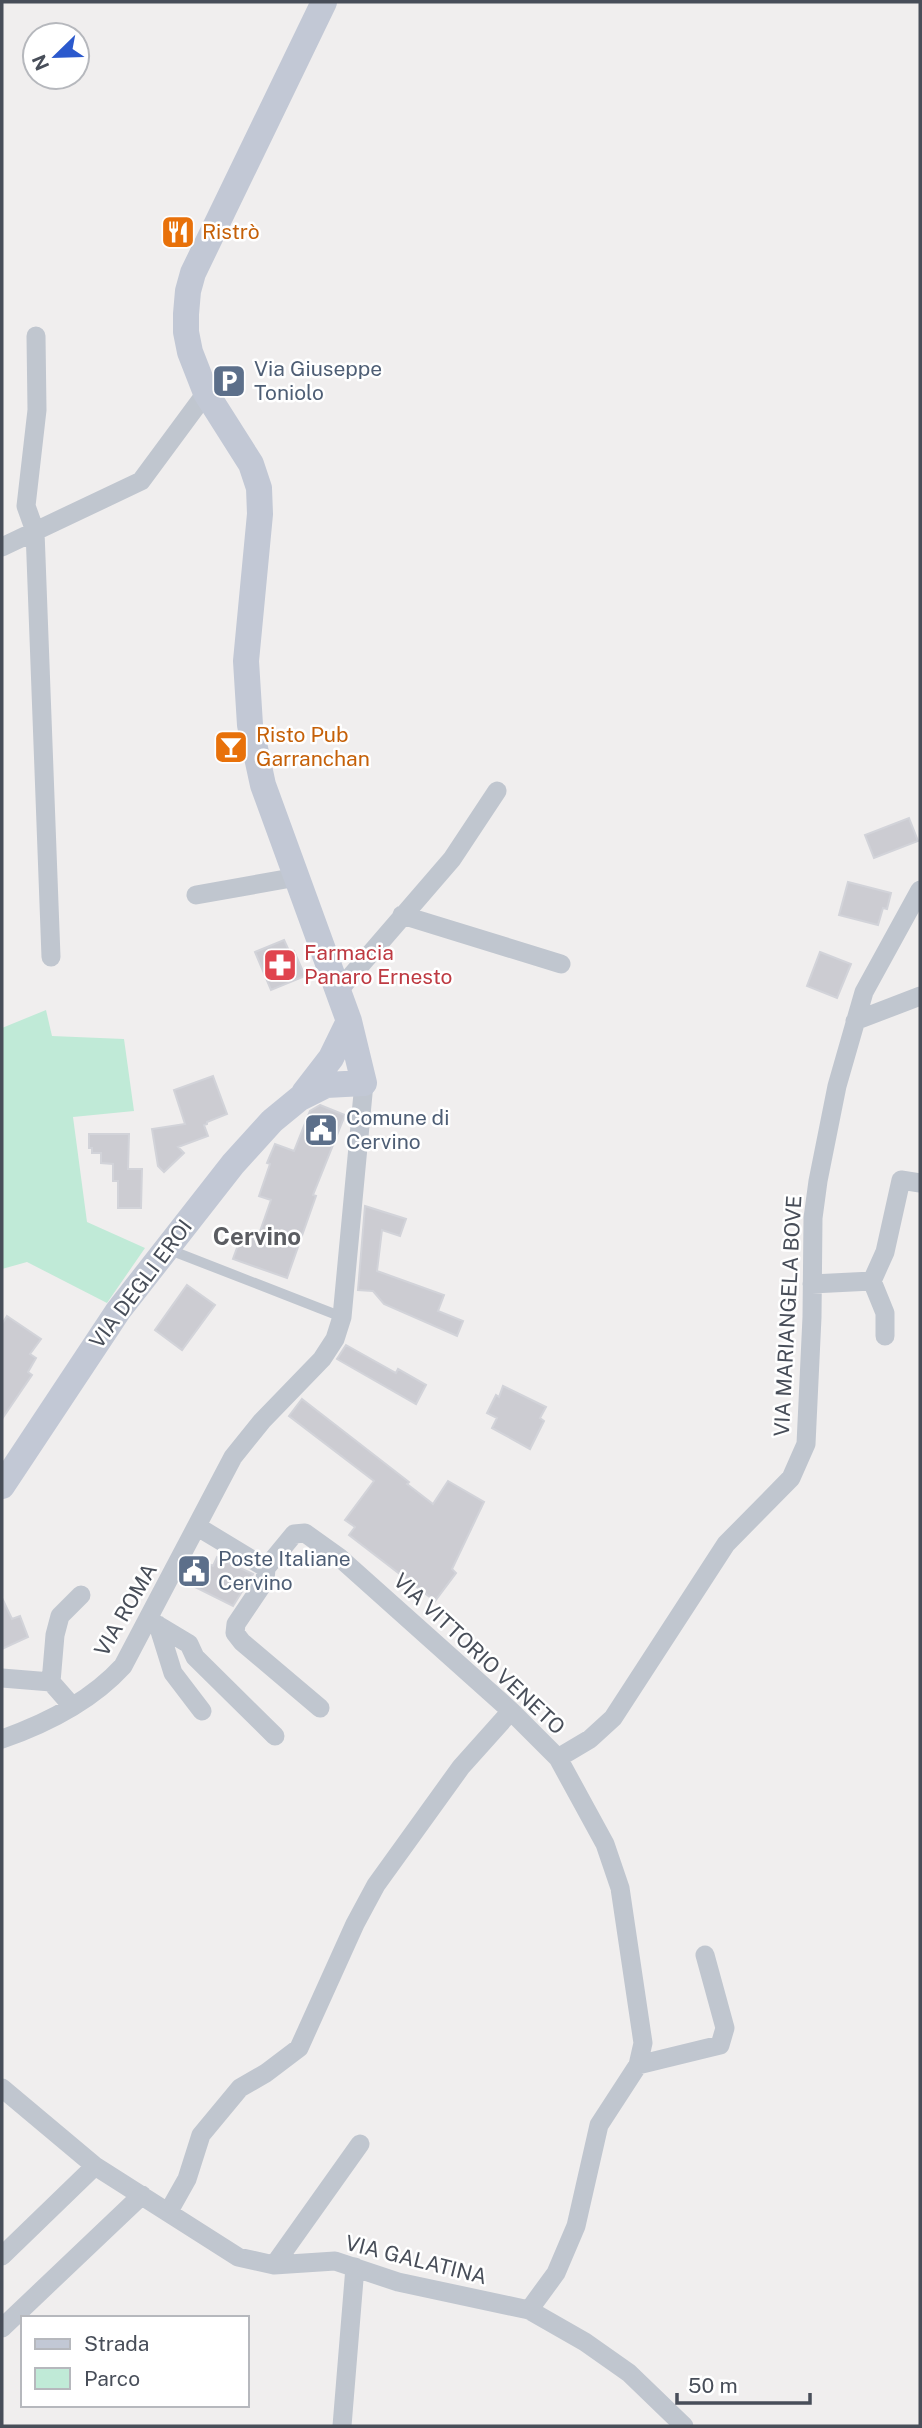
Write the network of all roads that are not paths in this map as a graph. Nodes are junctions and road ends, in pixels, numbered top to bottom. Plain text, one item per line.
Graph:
1 (324, 2) edge
2 (36, 336) dead end
3 (206, 393) junction
4 (36, 531) junction
5 (2, 547) edge
6 (497, 791) dead end
7 (297, 877) junction
8 (920, 890) edge
9 (196, 895) dead end
10 (402, 915) junction
11 (51, 957) dead end
12 (561, 964) dead end
13 (339, 990) junction
14 (920, 996) edge
15 (349, 1021) junction
16 (855, 1021) junction
17 (364, 1083) junction
18 (300, 1098) junction
19 (920, 1183) edge
20 (167, 1248) junction
21 (872, 1281) junction
22 (812, 1284) junction
23 (342, 1317) junction
24 (885, 1336) dead end
25 (2, 1486) edge
26 (198, 1527) junction
27 (265, 1568) junction
28 (81, 1595) dead end
29 (153, 1623) junction
30 (2, 1678) edge
31 (51, 1682) junction
32 (72, 1706) junction
33 (320, 1708) dead end
34 (202, 1711) dead end
35 (511, 1711) junction
36 (275, 1736) dead end
37 (2, 1739) edge
38 (558, 1758) junction
39 (705, 1955) dead end
40 (638, 2065) junction
41 (2, 2088) edge
42 (360, 2144) dead end
43 (95, 2166) junction
44 (142, 2195) junction
45 (169, 2211) junction
46 (2, 2256) edge
47 (274, 2265) junction
48 (355, 2267) junction
49 (529, 2310) junction
50 (2, 2328) edge
51 (342, 2426) edge
52 (684, 2426) edge

1 - 3 street
2 - 4 street
3 - 4 street
3 - 7 street
4 - 5 street
4 - 11 street
6 - 10 street
7 - 9 street
7 - 13 street
8 - 16 street, VIA MARIANGELA BOVE
10 - 12 street
10 - 13 street
13 - 15 street
14 - 16 street
15 - 17 street
15 - 18 street, VIA DEGLI EROI
16 - 22 street, VIA MARIANGELA BOVE
17 - 18 street, VIA DEGLI EROI
17 - 23 street
18 - 20 street, VIA DEGLI EROI
19 - 21 street
20 - 23 lane
20 - 25 street, VIA DEGLI EROI
21 - 22 street
21 - 24 street
22 - 38 street, VIA MARIANGELA BOVE
23 - 26 street
26 - 27 street
26 - 29 street, VIA ROMA
27 - 33 street
27 - 35 street, VIA VITTORIO VENETO
28 - 31 street
29 - 32 street, VIA ROMA
29 - 34 street
29 - 36 street
30 - 31 street
31 - 32 street
32 - 37 street, VIA ROMA
35 - 38 street, VIA VITTORIO VENETO
35 - 45 street
38 - 40 street, VIA VITTORIO VENETO
39 - 40 street
40 - 49 street, VIA VITTORIO VENETO
41 - 43 street, VIA GALATINA
42 - 47 street
43 - 44 street, VIA GALATINA
43 - 46 street
44 - 45 street, VIA GALATINA
44 - 50 street
45 - 47 street, VIA GALATINA
47 - 48 street, VIA GALATINA
48 - 49 street, VIA GALATINA
48 - 51 street
49 - 52 street, VIA GALATINA

